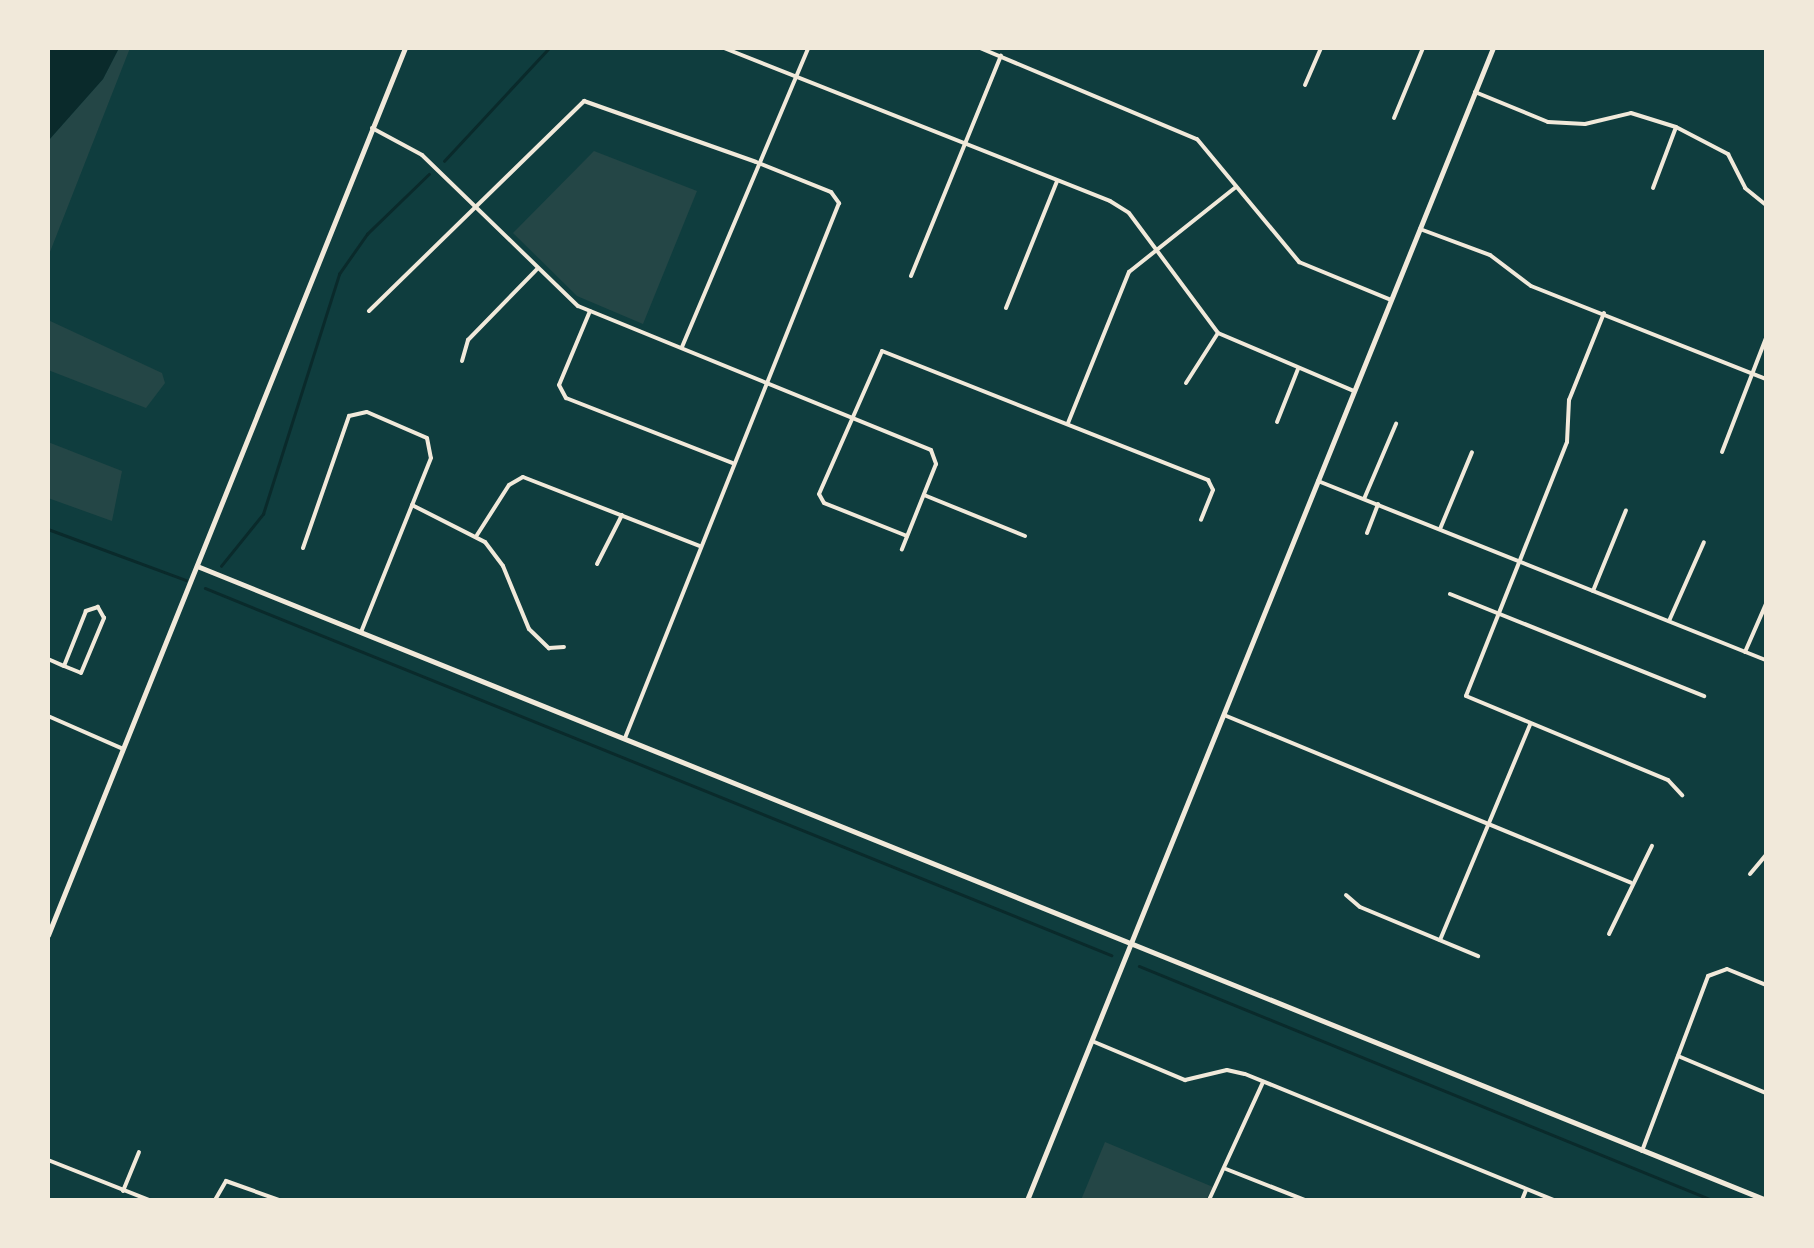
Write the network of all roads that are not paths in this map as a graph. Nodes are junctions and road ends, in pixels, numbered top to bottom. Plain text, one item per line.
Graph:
1 (405, 48) edge
2 (724, 48) edge
3 (808, 48) edge
4 (980, 48) edge
5 (1321, 48) edge
6 (1423, 48) edge
7 (1493, 48) edge
8 (1001, 56) junction
9 (796, 77) junction
10 (1306, 85) dead end
11 (1475, 92) junction
12 (1394, 118) dead end
13 (1676, 127) junction
14 (372, 128) junction
15 (965, 146) junction
16 (756, 162) junction
17 (1058, 181) junction
18 (1236, 186) junction
19 (1652, 188) dead end
20 (474, 205) junction
21 (1766, 205) edge
22 (1420, 229) junction
23 (1156, 248) junction
24 (537, 268) junction
25 (912, 276) dead end
26 (1391, 300) junction
27 (1006, 308) dead end
28 (590, 311) junction
29 (369, 312) dead end
30 (1604, 314) junction
31 (1218, 333) junction
32 (1766, 338) edge
33 (682, 348) junction
34 (462, 360) dead end
35 (1298, 369) junction
36 (1753, 373) junction
37 (1766, 379) edge
38 (766, 382) junction
39 (1186, 382) dead end
40 (1354, 392) junction
41 (850, 416) junction
42 (1068, 422) junction
43 (1276, 422) dead end
44 (1396, 424) dead end
45 (1472, 452) dead end
46 (1722, 452) dead end
47 (733, 463) junction
48 (1318, 481) junction
49 (924, 495) junction
50 (1364, 499) junction
51 (1378, 504) junction
52 (412, 506) junction
53 (1626, 510) dead end
54 (622, 516) junction
55 (1201, 520) dead end
56 (1440, 530) junction
57 (1367, 533) dead end
58 (477, 535) junction
59 (907, 536) junction
60 (1025, 536) dead end
61 (1704, 542) dead end
62 (700, 546) junction
63 (303, 548) dead end
64 (902, 549) dead end
65 (1517, 560) junction
66 (596, 564) dead end
67 (197, 566) junction
68 (1593, 590) junction
69 (1450, 594) dead end
70 (1766, 604) edge
71 (1496, 612) junction
72 (1669, 621) junction
73 (361, 632) junction
74 (564, 647) dead end
75 (1745, 652) junction
76 (48, 660) edge
77 (1766, 660) edge
78 (64, 666) junction
79 (1704, 696) dead end
80 (48, 716) edge
81 (1224, 716) junction
82 (1530, 724) junction
83 (624, 738) junction
84 (123, 750) junction
85 (1682, 795) dead end
86 (1488, 825) junction
87 (1652, 846) dead end
88 (1766, 855) edge
89 (1750, 874) dead end
90 (1631, 883) junction
91 (1346, 895) dead end
92 (48, 934) edge
93 (1609, 934) dead end
94 (1440, 940) junction
95 (1131, 944) junction
96 (1478, 956) dead end
97 (1766, 985) edge
98 (1092, 1041) junction
99 (1678, 1056) junction
100 (1263, 1082) junction
101 (1766, 1093) edge
102 (1642, 1151) junction
103 (140, 1152) dead end
104 (48, 1160) edge
105 (1226, 1169) junction
106 (123, 1190) junction
107 (1526, 1190) junction
108 (150, 1200) edge
109 (215, 1200) edge
110 (279, 1200) edge
111 (1027, 1200) edge
112 (1209, 1200) edge
113 (1305, 1200) edge
114 (1522, 1200) edge
115 (1553, 1200) edge
116 (1766, 1200) edge

1 - 14 street
2 - 9 street
3 - 9 street
4 - 8 street
5 - 10 street
6 - 12 street
7 - 11 street
8 - 15 street
8 - 18 street
9 - 15 street
9 - 16 street
11 - 13 street
11 - 22 street
13 - 19 street
13 - 21 street
14 - 20 street
14 - 67 street
15 - 17 street
15 - 25 street
16 - 20 street
16 - 33 street
16 - 38 street
17 - 23 street
17 - 27 street
18 - 23 street
18 - 26 street
20 - 24 street
20 - 29 street
22 - 26 street
22 - 30 street
23 - 31 street
23 - 42 street
24 - 28 street
24 - 34 street
26 - 40 street
28 - 33 street
28 - 47 street
30 - 36 street
30 - 65 street
31 - 35 street
31 - 39 street
32 - 36 street
33 - 38 street
35 - 40 street
35 - 43 street
36 - 37 street
36 - 46 street
38 - 41 street
38 - 47 street
40 - 48 street
41 - 42 street
41 - 49 street
41 - 59 street
42 - 55 street
44 - 50 street
45 - 56 street
47 - 62 street
48 - 50 street
48 - 81 street
49 - 59 street
49 - 60 street
50 - 51 street
51 - 56 street
51 - 57 street
52 - 58 street
52 - 63 street
52 - 73 street
53 - 68 street
54 - 58 street
54 - 62 street
54 - 66 street
56 - 65 street
58 - 74 street
59 - 64 street
61 - 72 street
62 - 83 street
65 - 68 street
65 - 71 street
67 - 73 street
67 - 84 street
68 - 72 street
69 - 71 street
70 - 75 street
71 - 79 street
71 - 82 street
72 - 75 street
73 - 83 street
75 - 77 street
76 - 78 street
78 - 78 street
80 - 84 street
81 - 86 street
81 - 95 street
82 - 85 street
82 - 86 street
83 - 95 street
84 - 92 street
86 - 90 street
86 - 94 street
87 - 90 street
88 - 89 street
90 - 93 street
91 - 94 street
94 - 96 street
95 - 98 street
95 - 102 street
97 - 99 street
98 - 100 street
98 - 111 street
99 - 101 street
99 - 102 street
100 - 105 street
100 - 107 street
102 - 116 street
103 - 106 street
104 - 106 street
105 - 112 street
105 - 113 street
106 - 108 street
107 - 114 street
107 - 115 street
109 - 110 street

